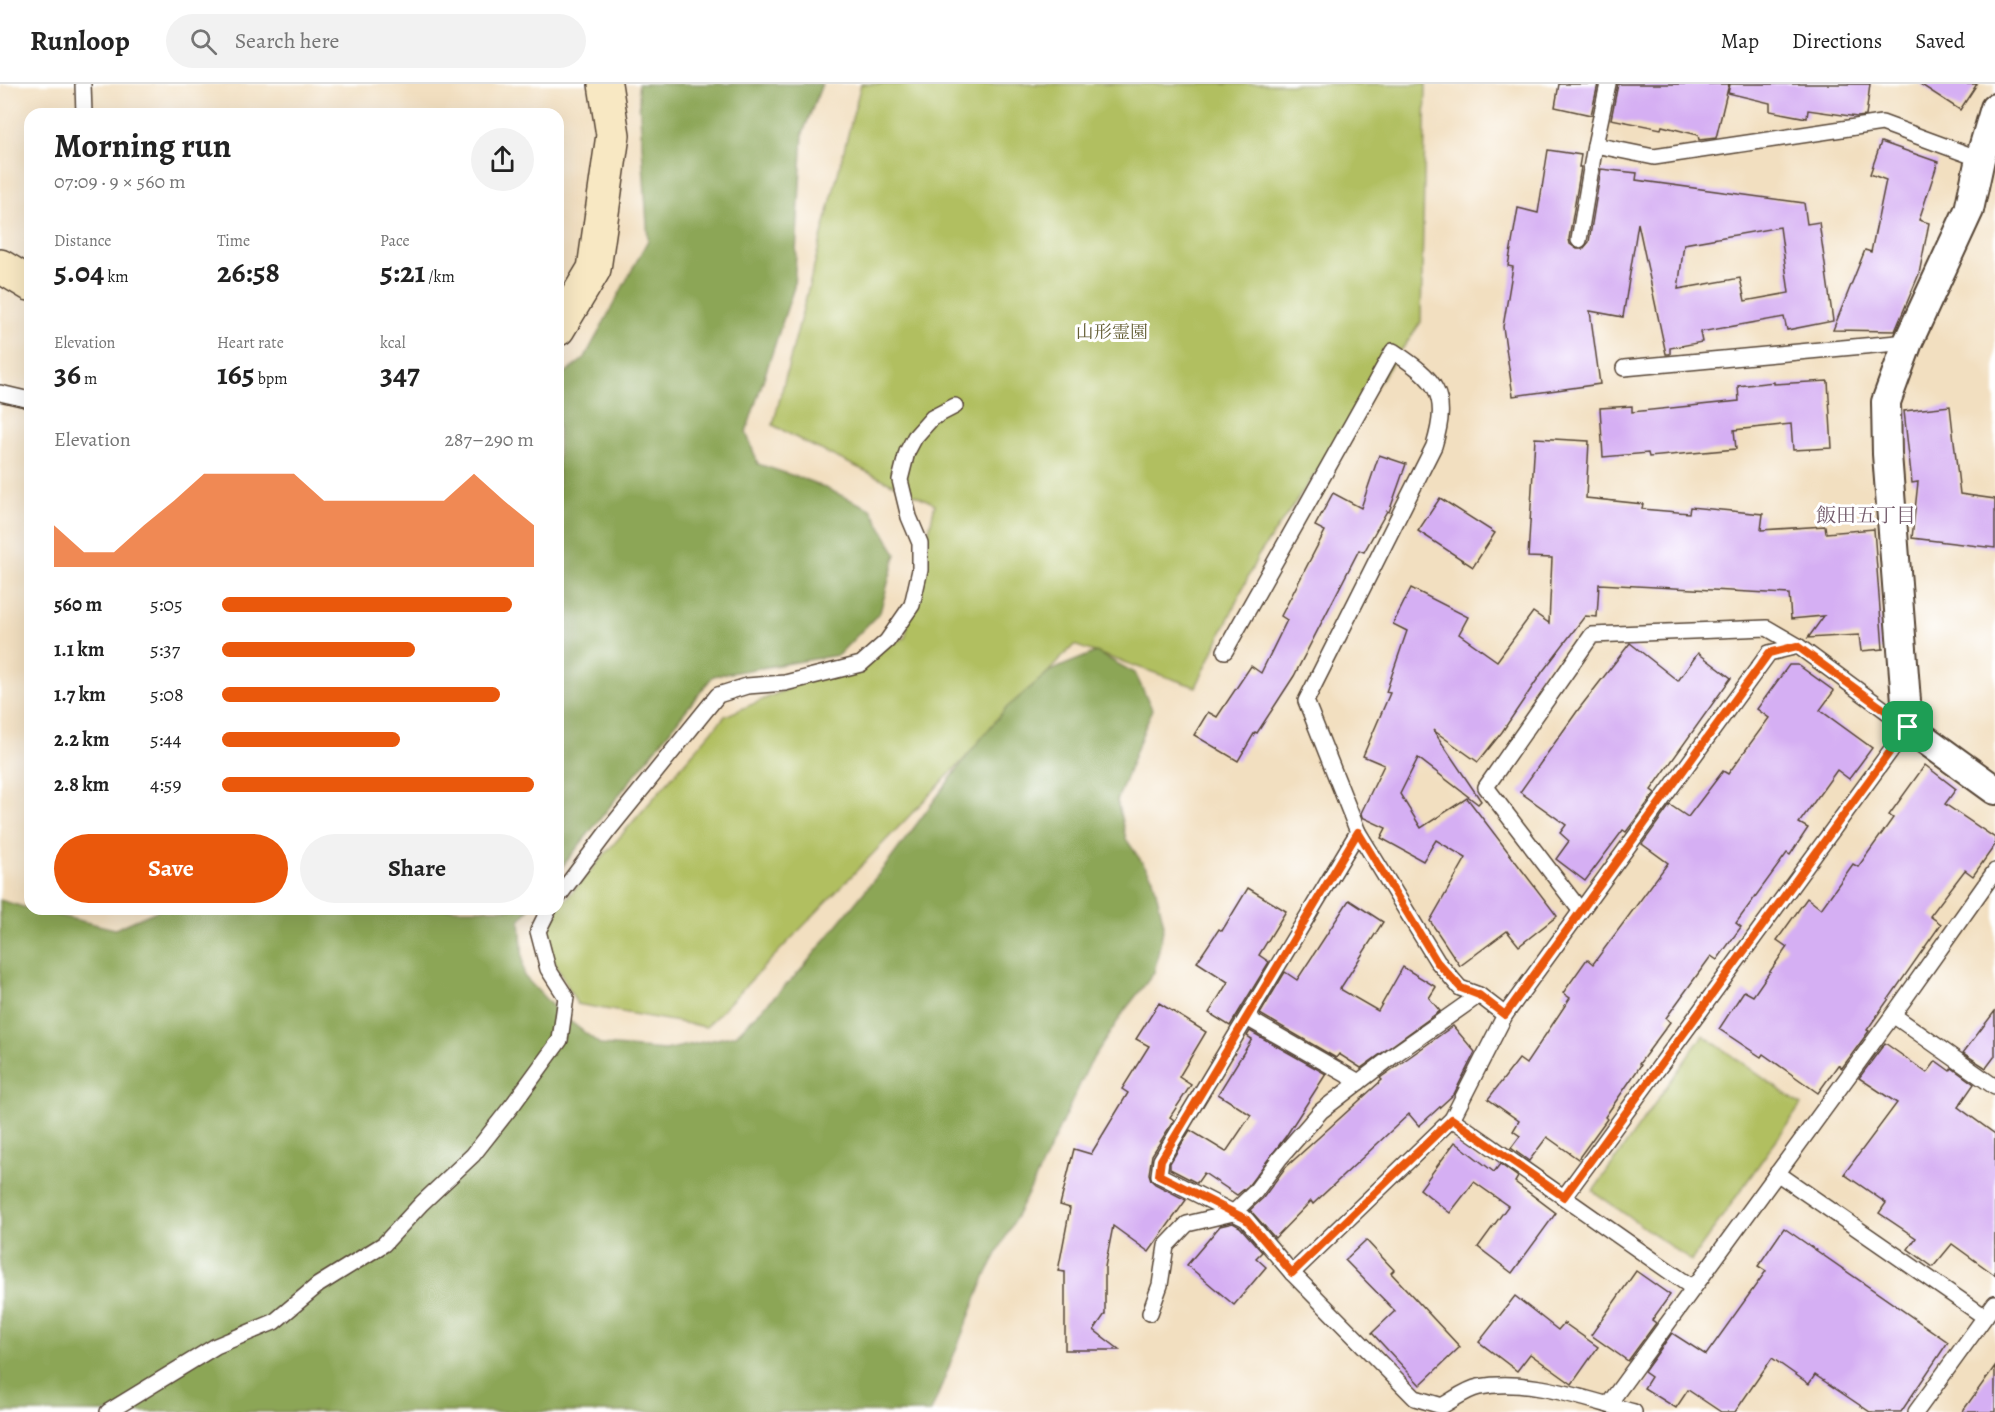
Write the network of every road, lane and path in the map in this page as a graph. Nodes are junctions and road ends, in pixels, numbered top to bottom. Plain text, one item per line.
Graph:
1 (83, 84) edge
2 (605, 84) edge
3 (1608, 84) edge
4 (84, 108) edge
5 (1995, 108) edge
6 (1595, 145) junction
7 (1980, 159) junction
8 (1579, 240) dead end
9 (0, 266) edge
10 (24, 280) edge
11 (564, 319) edge
12 (1908, 342) junction
13 (1624, 368) dead end
14 (0, 393) edge
15 (24, 399) edge
16 (955, 406) dead end
17 (1797, 646) junction
18 (1225, 651) dead end
19 (1908, 727) junction
20 (1995, 790) edge
21 (1358, 832) junction
22 (1995, 871) edge
23 (564, 889) edge
24 (1580, 910) junction
25 (546, 915) edge
26 (1479, 995) junction
27 (1505, 1015) junction
28 (1893, 1015) junction
29 (1248, 1018) junction
30 (1359, 1082) junction
31 (1995, 1087) edge
32 (1452, 1119) junction
33 (1777, 1173) junction
34 (1564, 1197) junction
35 (1233, 1213) junction
36 (1292, 1273) junction
37 (1693, 1288) junction
38 (1995, 1303) edge
39 (1150, 1313) dead end
40 (1985, 1317) junction
41 (1608, 1405) junction
42 (108, 1412) edge
43 (1634, 1412) edge
44 (1916, 1412) edge

1 - 4 lane
2 - 11 street
3 - 6 lane
5 - 7 street
6 - 7 lane
6 - 8 lane
7 - 12 street
9 - 10 street
12 - 13 lane
12 - 19 street
14 - 15 lane
16 - 23 lane
17 - 19 lane
17 - 24 lane
17 - 24 lane
18 - 21 lane
19 - 20 street
19 - 34 lane
21 - 26 lane
21 - 29 lane
22 - 28 lane
24 - 27 lane
25 - 42 lane
26 - 27 lane
26 - 30 lane
27 - 32 lane
28 - 31 lane
28 - 33 lane
29 - 30 lane
29 - 35 lane
30 - 35 lane
32 - 34 lane
32 - 36 lane
33 - 37 lane
33 - 40 lane
34 - 37 lane
35 - 36 lane
35 - 39 lane
36 - 41 lane
37 - 41 lane
38 - 40 lane
40 - 44 lane
41 - 43 lane

